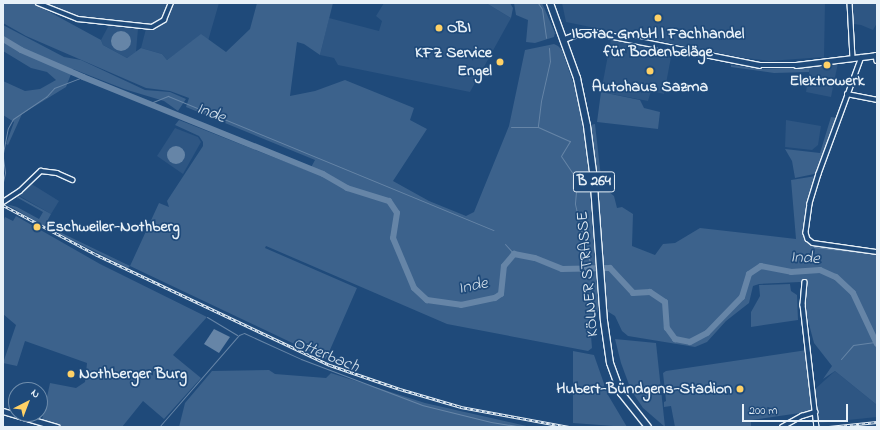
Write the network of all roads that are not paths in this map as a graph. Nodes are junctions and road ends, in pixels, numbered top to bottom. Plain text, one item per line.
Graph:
1 (38, 3) edge
2 (171, 3) edge
3 (550, 3) edge
4 (850, 3) edge
5 (564, 39) junction
6 (877, 55) edge
7 (862, 57) junction
8 (853, 58) junction
9 (877, 62) edge
10 (847, 94) junction
11 (877, 100) edge
12 (73, 180) dead end
13 (3, 200) edge
14 (877, 252) edge
15 (805, 282) dead end
16 (3, 411) edge
17 (815, 412) junction
18 (647, 426) edge
19 (56, 427) edge
20 (782, 427) edge
21 (817, 427) edge

1 - 2 street
3 - 5 main road, B 264
4 - 8 street
5 - 8 street
5 - 18 main road, KÖLNER STRASSE / B 264
6 - 7 street
6 - 9 street
7 - 8 street
7 - 10 street
10 - 11 street
10 - 14 street
12 - 13 street
15 - 17 street
16 - 19 street
17 - 20 street
17 - 21 street

